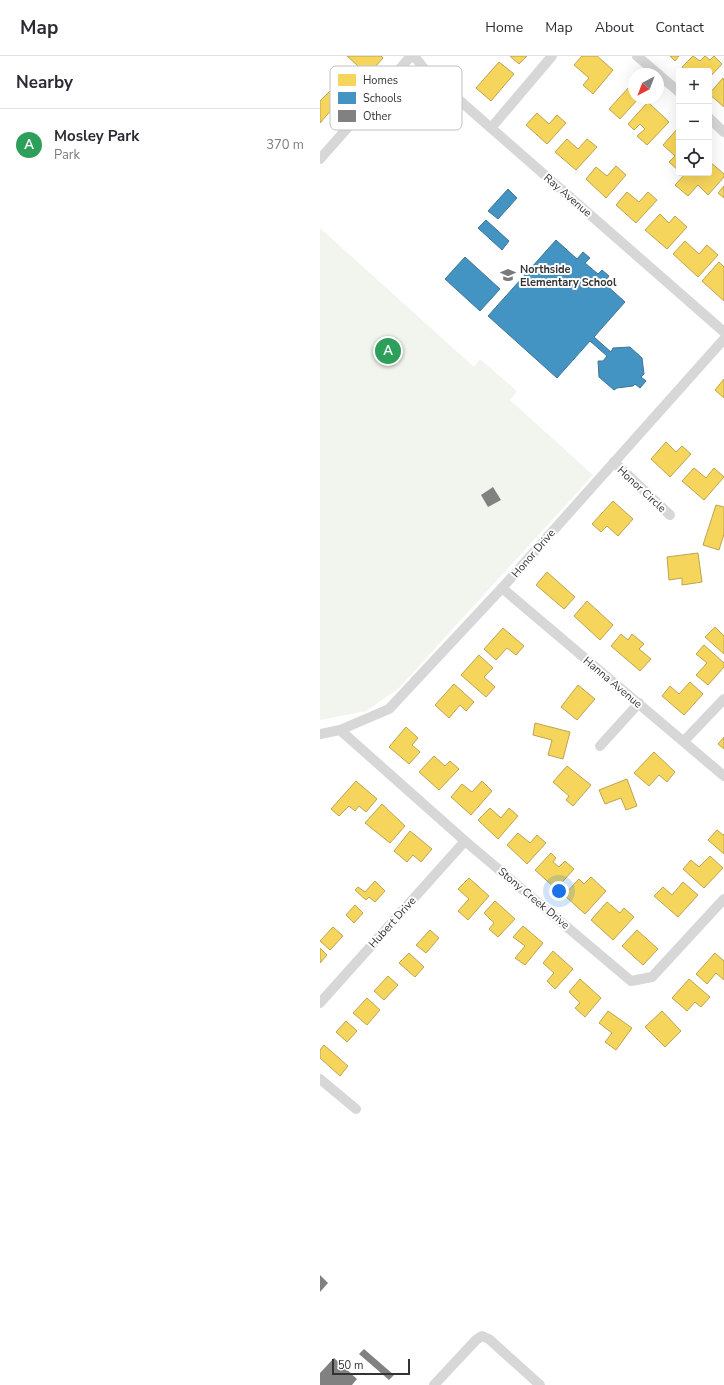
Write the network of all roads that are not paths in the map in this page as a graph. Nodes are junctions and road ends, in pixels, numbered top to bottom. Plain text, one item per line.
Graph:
1 (412, 56) edge
2 (552, 56) edge
3 (637, 56) edge
4 (403, 66) edge
5 (421, 66) edge
6 (651, 68) edge
7 (664, 79) edge
8 (676, 89) edge
9 (462, 103) edge
10 (712, 121) edge
11 (491, 128) junction
12 (344, 130) edge
13 (724, 132) edge
14 (321, 155) edge
15 (724, 332) edge
16 (724, 339) edge
17 (614, 462) junction
18 (670, 515) dead end
19 (502, 588) junction
20 (724, 699) edge
21 (639, 703) junction
22 (340, 730) junction
23 (320, 734) edge
24 (684, 742) junction
25 (600, 746) dead end
26 (724, 776) edge
27 (465, 841) junction
28 (724, 899) edge
29 (320, 1003) edge
30 (320, 1079) edge
31 (356, 1109) dead end
32 (434, 1385) edge
33 (540, 1385) edge

1 - 4 street
1 - 5 street, Ray Avenue
2 - 11 street
3 - 6 street
7 - 8 street
9 - 11 street, Ray Avenue
10 - 13 street
11 - 15 street, Ray Avenue
12 - 14 street
16 - 17 street, Honor Drive
17 - 18 street, Honor Circle
17 - 19 street, Honor Drive
19 - 21 street, Hanna Avenue
19 - 22 street, Honor Drive
20 - 24 street
21 - 24 street, Hanna Avenue
21 - 25 street
22 - 23 street, Honor Drive
22 - 27 street, Stony Creek Drive
24 - 26 street, Hanna Avenue
27 - 28 street, Stony Creek Drive
27 - 29 street, Hubert Drive
30 - 31 street
32 - 33 street

